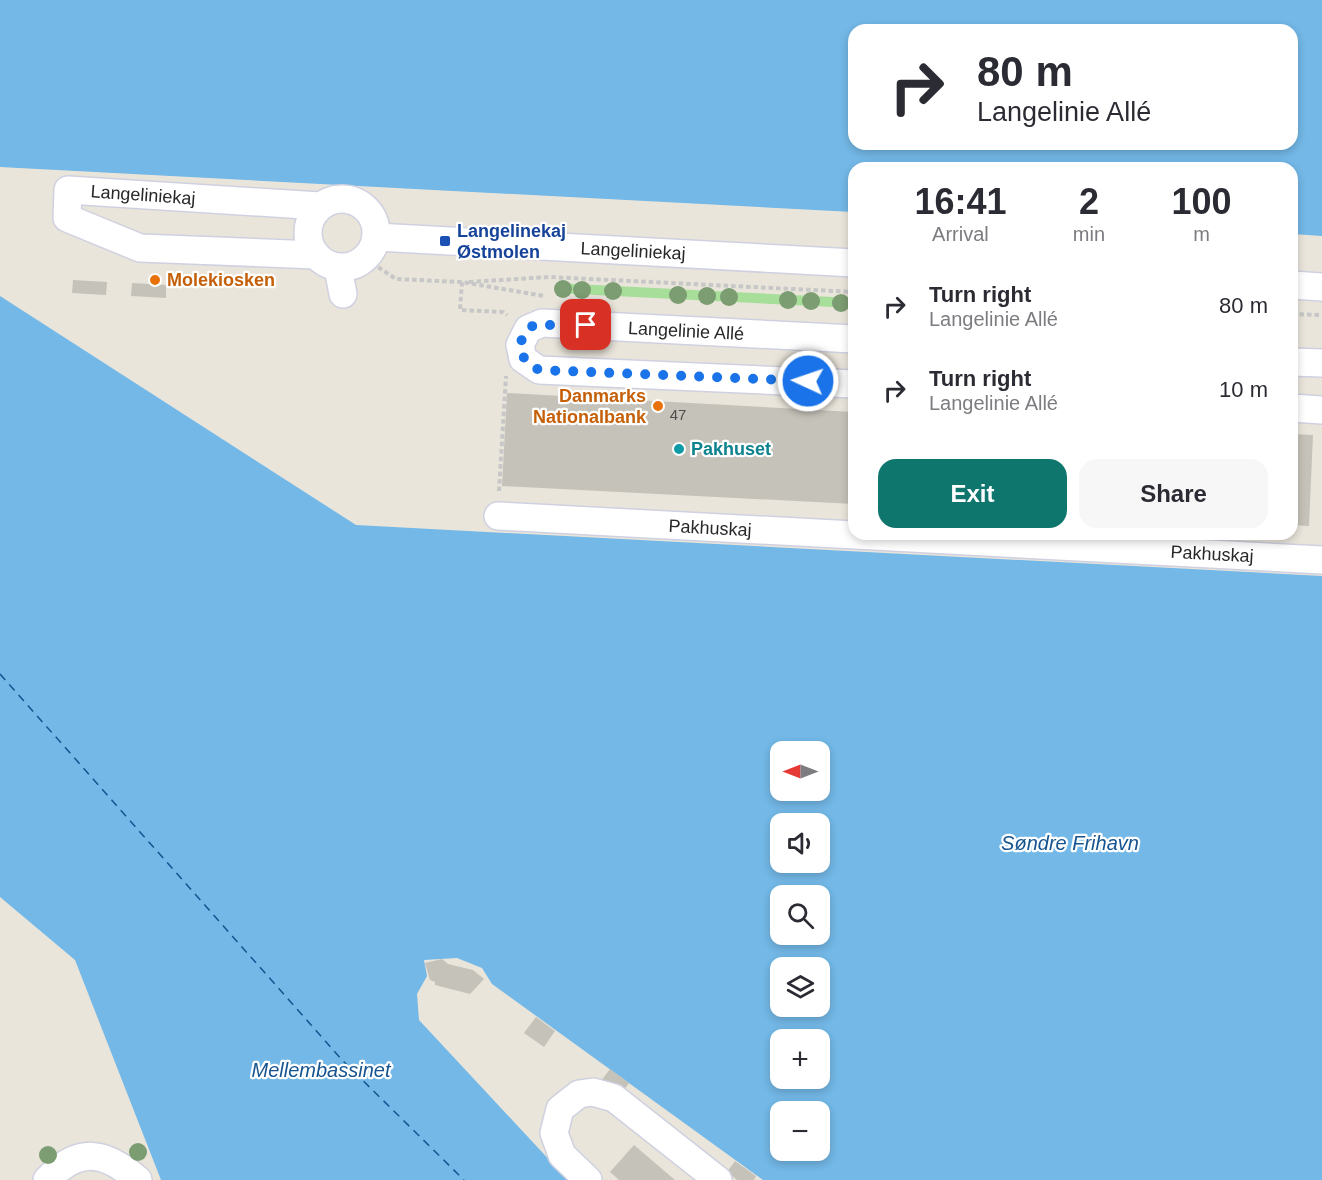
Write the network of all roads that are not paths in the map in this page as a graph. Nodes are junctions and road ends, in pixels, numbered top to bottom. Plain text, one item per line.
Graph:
1 (320, 206) junction
2 (371, 247) junction
3 (848, 263) edge
4 (332, 272) junction
5 (1298, 285) edge
6 (1322, 287) edge
7 (848, 339) edge
8 (1298, 362) edge
9 (1322, 363) edge
10 (848, 384) edge
11 (1298, 408) edge
12 (1322, 410) edge
13 (498, 516) road end
14 (848, 533) edge
15 (975, 540) edge
16 (1322, 560) edge
17 (47, 1180) edge
18 (138, 1180) edge
19 (588, 1180) edge
20 (718, 1180) edge

1 - 2 street
1 - 4 street
1 - 4 street, Langeliniekaj
2 - 3 street, Langeliniekaj
2 - 4 street
5 - 6 street
7 - 10 street, Langelinie Allé
8 - 9 street
11 - 12 street
13 - 14 street, Pakhuskaj
15 - 16 street, Pakhuskaj
17 - 18 street
19 - 20 street

